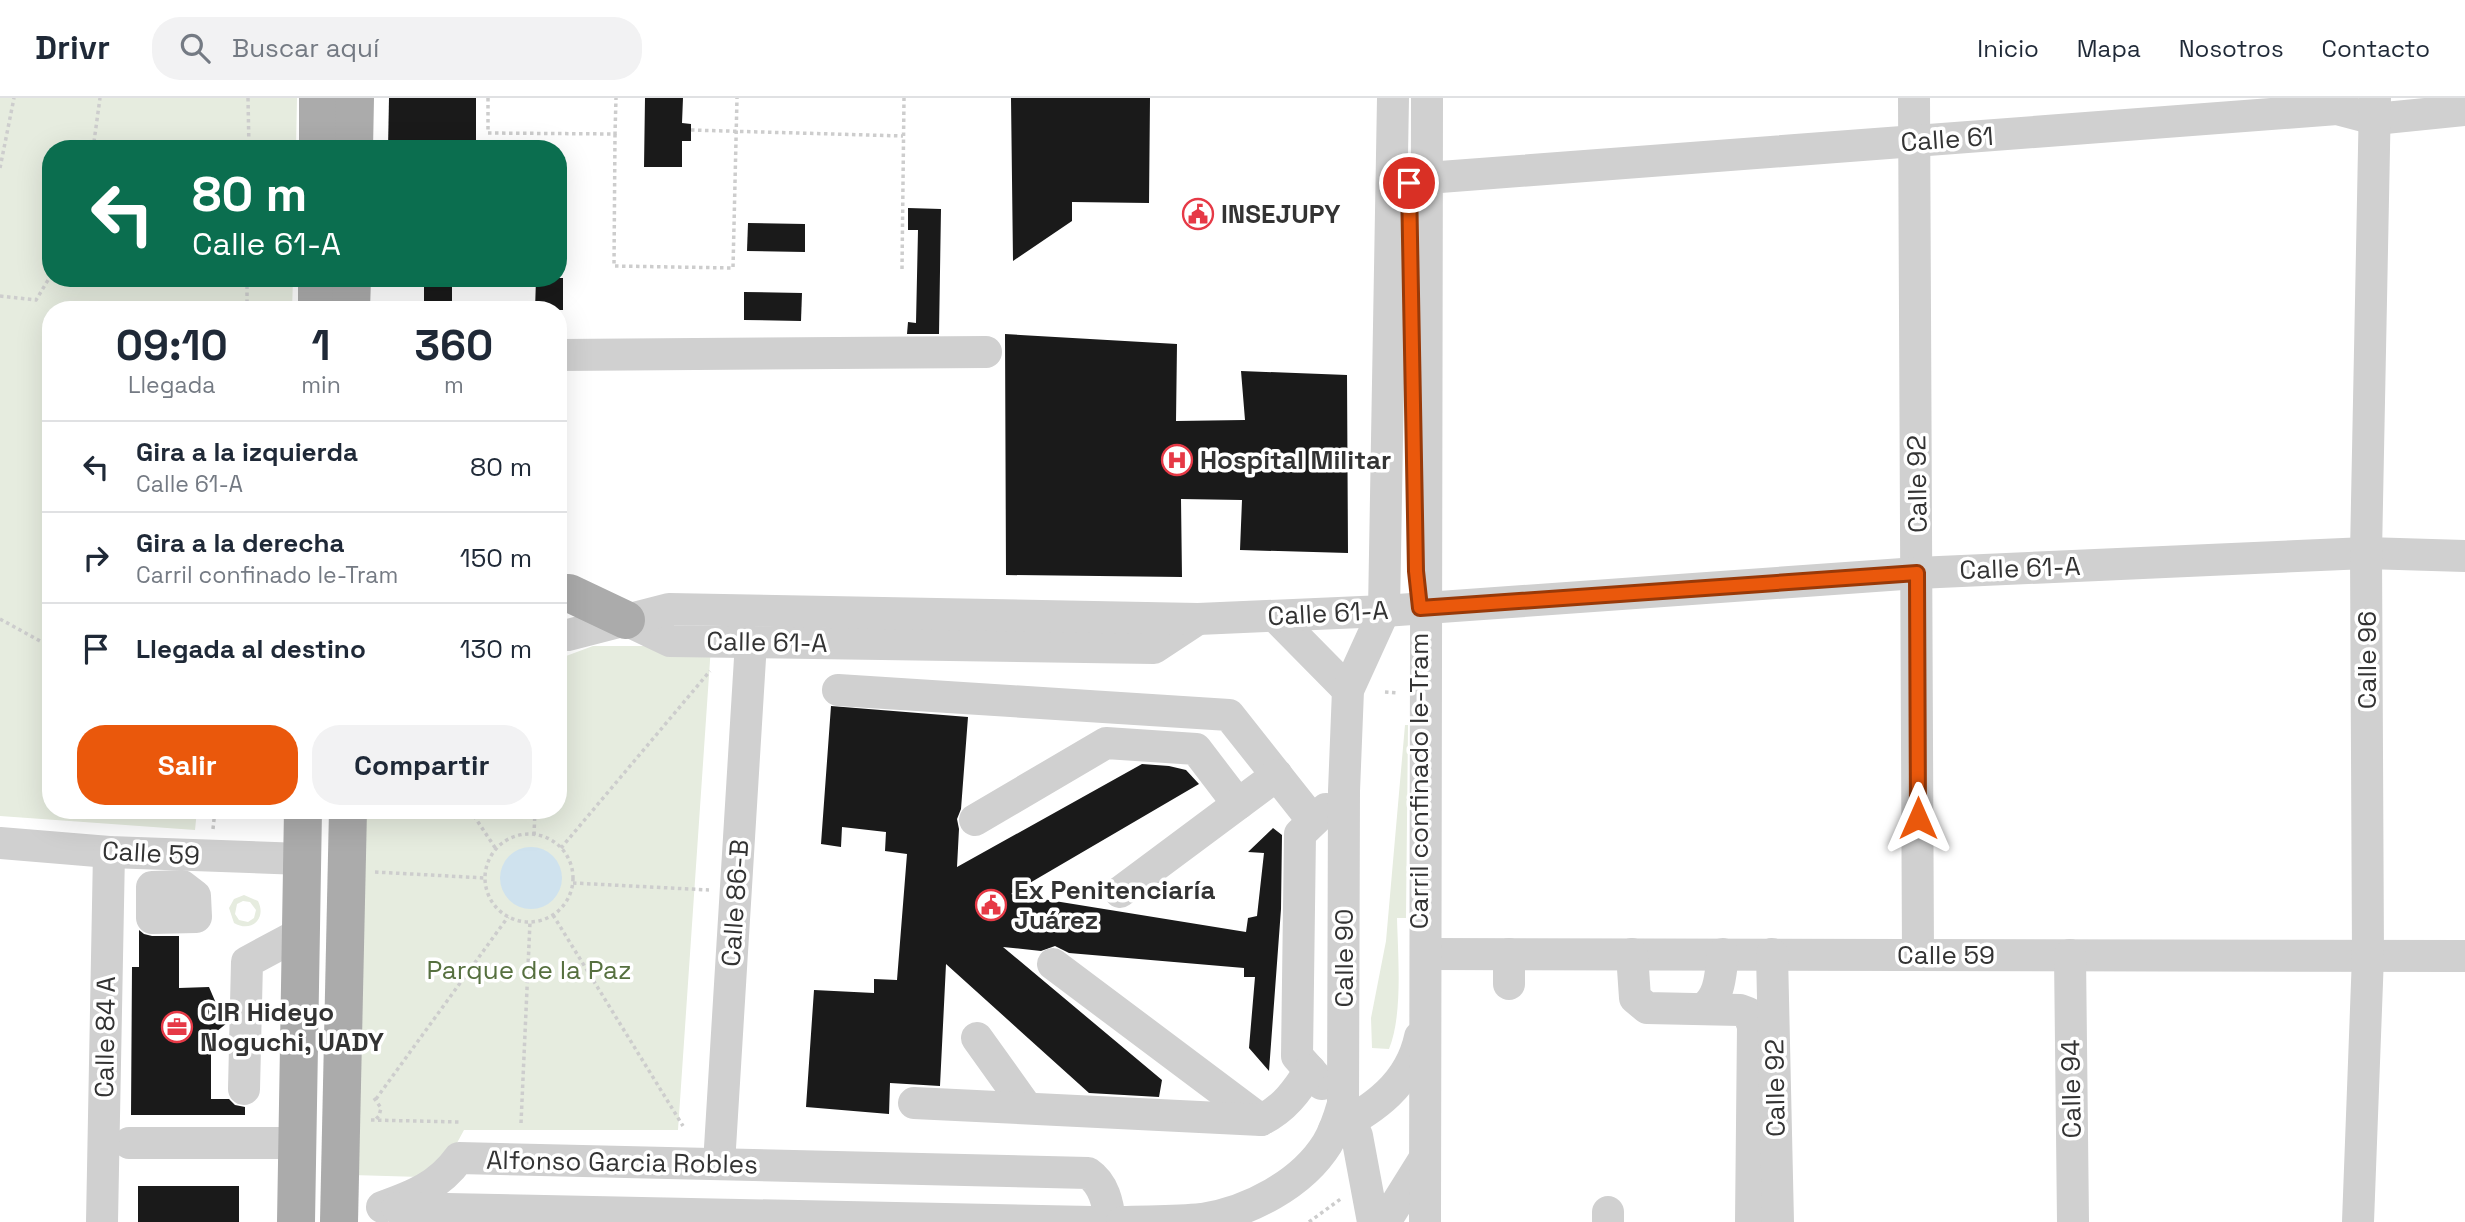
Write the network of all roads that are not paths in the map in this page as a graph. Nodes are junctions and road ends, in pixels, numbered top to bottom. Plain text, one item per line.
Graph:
1 (318, 98) edge
2 (355, 98) edge
3 (1393, 98) edge
4 (1410, 98) edge
5 (1427, 98) edge
6 (1914, 98) edge
7 (2375, 108) edge
8 (2189, 109) edge
9 (2465, 110) edge
10 (318, 140) edge
11 (355, 140) edge
12 (1914, 141) junction
13 (1427, 178) junction
14 (986, 352) dead end
15 (567, 355) edge
16 (2366, 554) junction
17 (2465, 556) edge
18 (1917, 573) junction
19 (567, 593) edge
20 (1424, 608) junction
21 (1384, 611) junction
22 (1276, 617) junction
23 (1198, 619) junction
24 (626, 621) junction
25 (567, 635) edge
26 (751, 642) junction
27 (838, 690) dead end
28 (1348, 690) junction
29 (1277, 775) junction
30 (1344, 791) junction
31 (1238, 804) junction
32 (303, 819) edge
33 (348, 819) edge
34 (975, 820) dead end
35 (1313, 821) junction
36 (0, 843) edge
37 (108, 852) junction
38 (302, 859) junction
39 (1120, 892) dead end
40 (108, 893) junction
41 (152, 894) dead end
42 (347, 905) junction
43 (300, 933) junction
44 (1427, 954) junction
45 (1633, 954) junction
46 (1723, 954) junction
47 (1772, 954) junction
48 (1918, 955) junction
49 (2070, 955) junction
50 (2368, 956) junction
51 (2465, 956) edge
52 (1053, 964) dead end
53 (1426, 1004) junction
54 (1703, 1009) junction
55 (977, 1038) dead end
56 (1310, 1070) junction
57 (244, 1089) dead end
58 (914, 1103) dead end
59 (1027, 1108) junction
60 (1343, 1119) junction
61 (1261, 1120) junction
62 (129, 1143) dead end
63 (297, 1143) junction
64 (1425, 1157) junction
65 (719, 1164) junction
66 (836, 1167) junction
67 (382, 1207) junction
68 (339, 1215) edge
69 (803, 1215) junction
70 (611, 1217) edge
71 (877, 1219) edge
72 (1013, 1221) edge
73 (102, 1222) edge
74 (296, 1222) edge
75 (1067, 1222) edge
76 (1092, 1222) edge
77 (1110, 1222) edge
78 (1122, 1222) edge
79 (1373, 1222) edge
80 (1385, 1222) edge
81 (1425, 1222) edge
82 (1751, 1222) edge
83 (1778, 1222) edge
84 (2073, 1222) edge
85 (2358, 1222) edge

1 - 10 main road
2 - 11 main road
3 - 21 street, Calle 90
4 - 20 street, Carril confinado Ie-Tram
5 - 13 street
6 - 12 street, Calle 92
7 - 8 street, Calle 61
7 - 9 street, Calle 61
7 - 16 street, Calle 96
8 - 12 street, Calle 61
12 - 13 street, Calle 61
12 - 18 street, Calle 92
13 - 20 street
14 - 15 street
16 - 17 street, Calle 61-A
16 - 18 street, Calle 61-A
16 - 50 street, Calle 96
18 - 20 street, Calle 61-A
18 - 48 street, Calle 92
19 - 24 main road
20 - 21 street, Calle 61-A
20 - 44 street
21 - 22 street, Calle 61-A
21 - 28 street, Calle 90
22 - 23 street, Calle 61-A
22 - 28 street
23 - 24 street, Calle 61-A
23 - 26 street, Calle 61-A
24 - 25 street, Calle 61-A
24 - 26 street, Calle 61-A
26 - 65 street, Calle 86-B
27 - 29 street
28 - 30 street, Calle 90
29 - 31 street
29 - 35 street
30 - 35 street
30 - 60 street, Calle 90
31 - 34 street
31 - 39 street
32 - 38 main road
33 - 42 main road
35 - 56 street
36 - 37 street, Calle 59
37 - 38 street, Calle 59
37 - 40 street, Calle 84 A
38 - 42 main road
38 - 43 main road
40 - 41 street
40 - 73 street, Calle 84 A
42 - 68 main road
43 - 57 street
43 - 63 main road
44 - 45 street, Calle 59
44 - 53 street
45 - 46 street, Calle 59
45 - 54 street
46 - 47 street, Calle 59
46 - 54 street
47 - 48 street, Calle 59
47 - 83 street, Calle 92
48 - 49 street, Calle 59
49 - 50 street, Calle 59
49 - 84 street, Calle 94
50 - 51 street, Calle 59
50 - 85 street, Calle 96
52 - 61 street
53 - 60 street
53 - 64 street
54 - 82 street
55 - 59 street
56 - 60 street
56 - 61 street
58 - 59 street
59 - 61 street
60 - 78 street
60 - 79 street, Calle 90
62 - 63 street
63 - 74 main road
64 - 80 street
64 - 81 street
65 - 66 street, Alfonso Garcia Robles
65 - 67 street, Alfonso Garcia Robles
66 - 69 street
66 - 77 street, Alfonso Garcia Robles
67 - 68 street, Alfonso Garcia Robles
67 - 70 street, Alfonso Garcia Robles
69 - 70 street, Alfonso Garcia Robles
69 - 71 street, Alfonso Garcia Robles
71 - 72 street, Alfonso Garcia Robles
72 - 75 street, Alfonso Garcia Robles
75 - 76 street, Alfonso Garcia Robles

